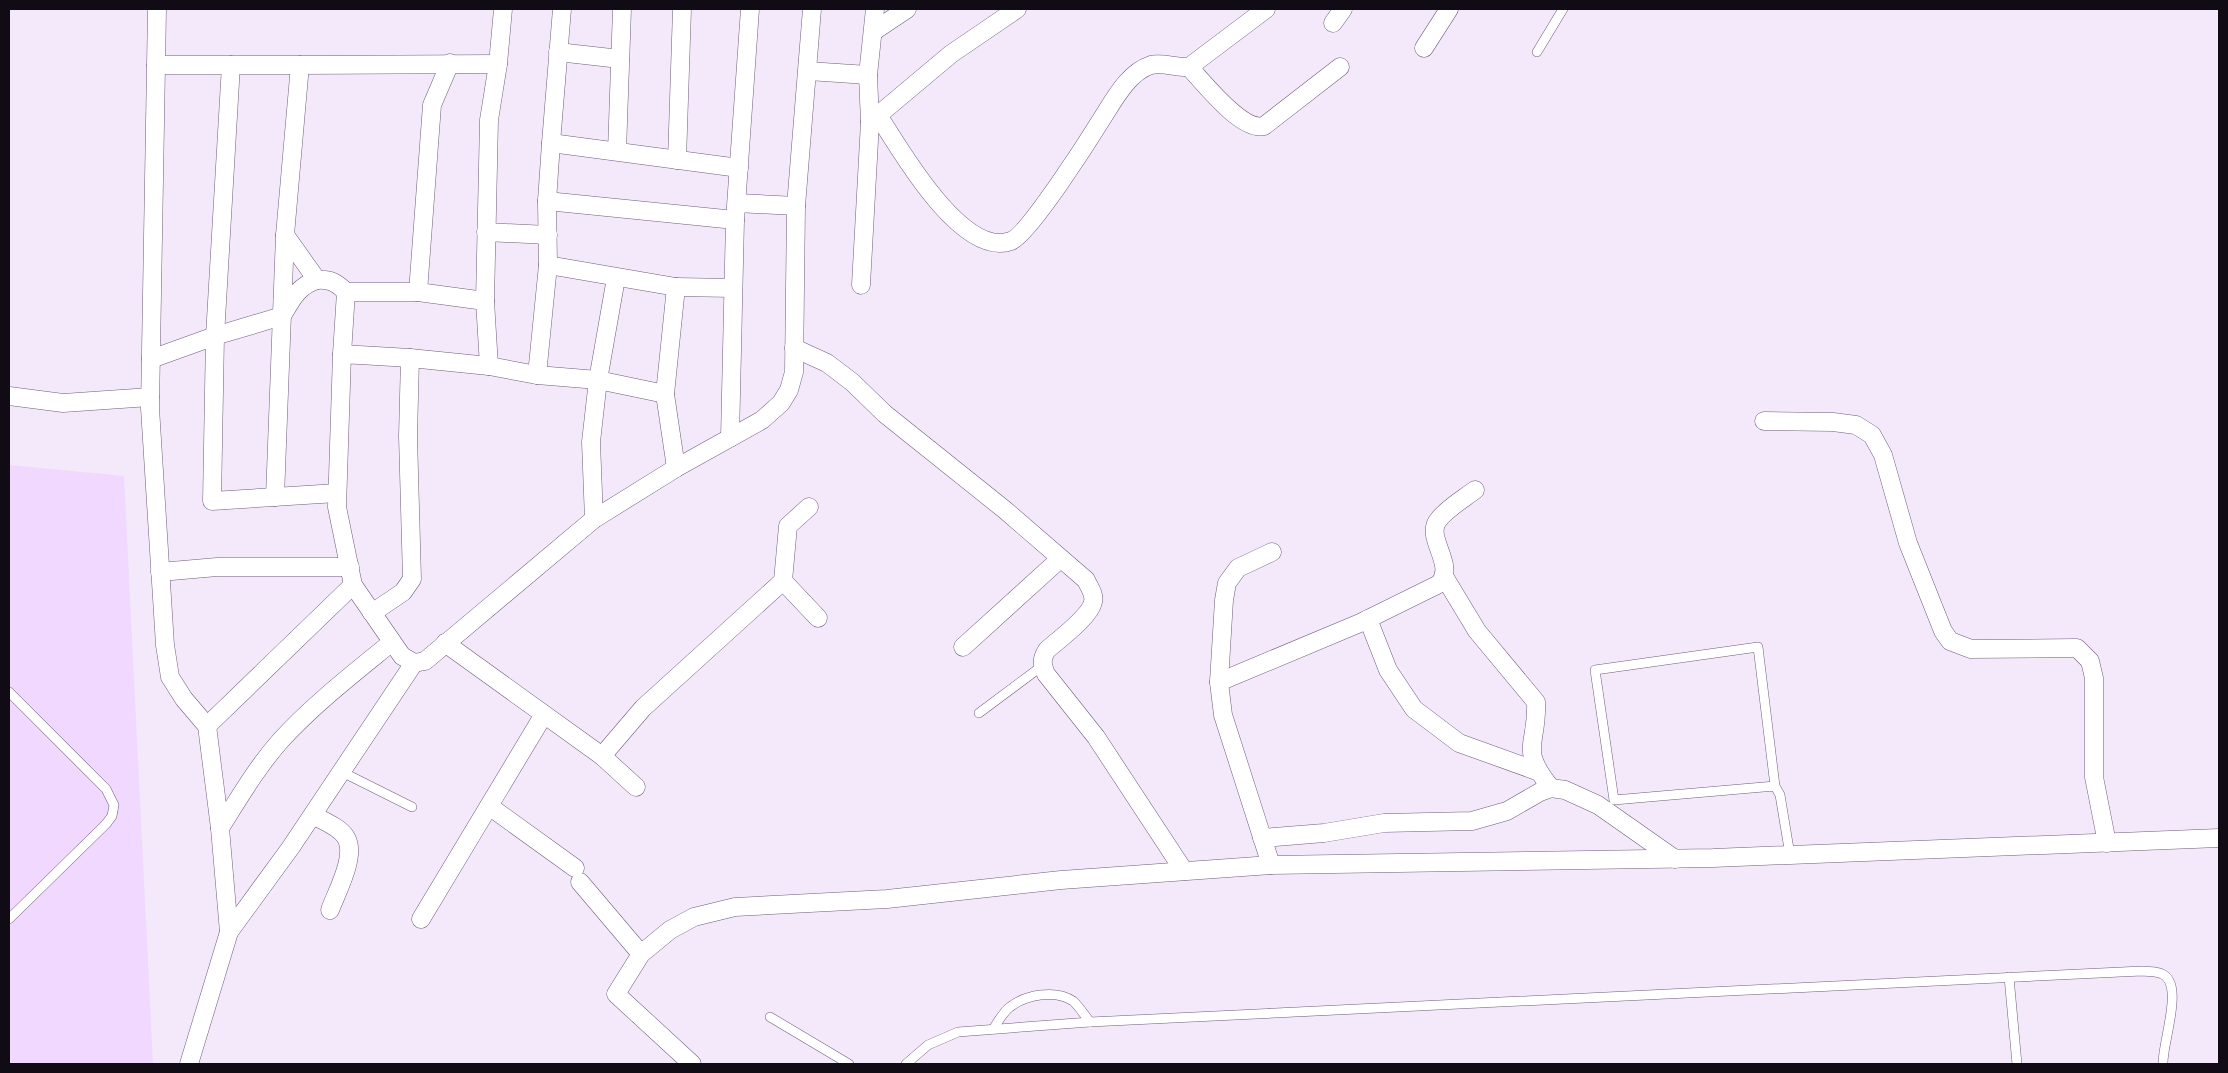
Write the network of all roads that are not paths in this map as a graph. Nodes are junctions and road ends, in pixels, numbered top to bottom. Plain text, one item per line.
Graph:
1 (157, 9) edge
2 (503, 9) edge
3 (562, 9) edge
4 (622, 9) edge
5 (682, 9) edge
6 (750, 9) edge
7 (812, 9) edge
8 (876, 9) edge
9 (907, 9) edge
10 (1018, 9) edge
11 (1266, 9) edge
12 (1449, 9) edge
13 (1562, 9) edge
14 (874, 32) junction
15 (1424, 48) dead end
16 (558, 52) junction
17 (1538, 52) dead end
18 (620, 59) junction
19 (450, 63) junction
20 (498, 64) junction
21 (156, 65) junction
22 (230, 65) junction
23 (300, 65) junction
24 (1340, 67) dead end
25 (1189, 68) junction
26 (808, 71) junction
27 (868, 76) junction
28 (874, 119) junction
29 (550, 143) junction
30 (617, 150) junction
31 (677, 160) junction
32 (739, 168) junction
33 (547, 200) junction
34 (796, 206) junction
35 (736, 212) junction
36 (486, 232) junction
37 (285, 235) junction
38 (548, 235) junction
39 (548, 265) junction
40 (616, 278) junction
41 (317, 280) junction
42 (861, 286) dead end
43 (676, 287) junction
44 (733, 288) junction
45 (346, 292) junction
46 (418, 292) junction
47 (485, 301) junction
48 (282, 316) junction
49 (215, 336) junction
50 (794, 348) junction
51 (342, 354) junction
52 (410, 358) junction
53 (151, 360) junction
54 (489, 366) junction
55 (537, 375) junction
56 (598, 380) junction
57 (665, 394) junction
58 (9, 396) edge
59 (150, 397) junction
60 (1764, 421) dead end
61 (730, 438) junction
62 (676, 468) junction
63 (1475, 490) dead end
64 (337, 494) junction
65 (275, 497) junction
66 (809, 507) dead end
67 (594, 520) junction
68 (1272, 552) dead end
69 (1060, 558) junction
70 (350, 567) junction
71 (160, 572) junction
72 (1445, 578) junction
73 (782, 581) junction
74 (353, 585) junction
75 (372, 613) junction
76 (818, 618) dead end
77 (1368, 619) junction
78 (392, 642) junction
79 (444, 643) junction
80 (963, 647) dead end
81 (414, 663) junction
82 (1042, 666) junction
83 (1219, 682) junction
84 (9, 692) edge
85 (979, 713) dead end
86 (543, 716) junction
87 (207, 726) junction
88 (602, 756) junction
89 (1537, 771) junction
90 (342, 772) junction
91 (1775, 786) junction
92 (636, 787) dead end
93 (1552, 788) junction
94 (489, 806) junction
95 (412, 807) dead end
96 (312, 815) junction
97 (220, 828) junction
98 (1262, 838) junction
99 (2219, 838) edge
100 (2107, 843) junction
101 (1790, 855) junction
102 (1675, 859) junction
103 (1271, 865) junction
104 (1184, 871) junction
105 (330, 910) dead end
106 (9, 919) edge
107 (421, 919) dead end
108 (229, 932) junction
109 (641, 954) junction
110 (2010, 977) junction
111 (770, 1017) dead end
112 (1090, 1022) junction
113 (993, 1029) junction
114 (190, 1064) edge
115 (692, 1064) edge
116 (848, 1064) edge
117 (906, 1064) edge
118 (2017, 1064) edge
119 (2163, 1064) edge

1 - 21 street
2 - 20 street
3 - 16 street
4 - 18 street
5 - 31 street
6 - 32 street
7 - 26 street
8 - 14 street
9 - 14 street
10 - 28 street
11 - 25 street
12 - 15 street
13 - 17 lane
14 - 27 street
16 - 18 street
16 - 29 street
18 - 30 street
19 - 20 street
19 - 23 street
19 - 46 street
20 - 36 street
21 - 22 street
21 - 53 street
22 - 23 street
22 - 49 street
23 - 37 street
24 - 25 street
25 - 28 street
26 - 27 street
26 - 34 street
27 - 28 street
28 - 42 street
29 - 30 street
29 - 33 street
30 - 31 street
31 - 32 street
32 - 35 street
33 - 35 street
33 - 38 street
34 - 35 street
34 - 50 street
35 - 44 street
36 - 38 street
36 - 47 street
37 - 41 street
37 - 48 street
38 - 39 street
39 - 40 street
39 - 55 street
40 - 43 street
40 - 56 street
41 - 45 street
41 - 48 street
43 - 44 street
43 - 57 street
44 - 61 street
45 - 46 street
45 - 51 street
46 - 47 street
47 - 54 street
48 - 49 street
48 - 65 street
49 - 53 street
49 - 65 street
50 - 61 street
50 - 69 street
51 - 52 street
51 - 64 street
52 - 54 street
52 - 75 street
53 - 59 street
54 - 55 street
55 - 56 street
56 - 57 street
56 - 67 street
57 - 62 street
58 - 59 street
59 - 71 street
60 - 100 street
61 - 62 street
62 - 67 street
63 - 72 street
64 - 65 street
64 - 70 street
66 - 73 street
67 - 79 street
68 - 83 street
69 - 80 street
69 - 82 street
70 - 71 street
70 - 74 street
71 - 87 street
72 - 77 street
72 - 89 street
73 - 76 street
73 - 88 street
74 - 75 street
74 - 87 street
75 - 78 street
77 - 83 street
77 - 89 street
78 - 81 street
78 - 97 street
79 - 81 street
79 - 86 street
81 - 90 street
82 - 85 lane
82 - 104 street
83 - 98 street
84 - 106 lane
86 - 88 street
86 - 94 street
87 - 97 street
88 - 92 street
89 - 93 street
90 - 95 lane
90 - 96 street
91 - 91 lane
91 - 101 lane
93 - 98 street
93 - 102 street
94 - 107 street
94 - 109 street
96 - 105 street
96 - 108 street
97 - 108 street
98 - 103 street
99 - 100 street
100 - 101 street
101 - 102 street
102 - 103 street
103 - 104 street
104 - 109 street
108 - 114 street
109 - 115 street
110 - 112 lane
110 - 118 lane
110 - 119 lane
111 - 116 lane
112 - 113 lane
112 - 113 lane
113 - 117 lane

